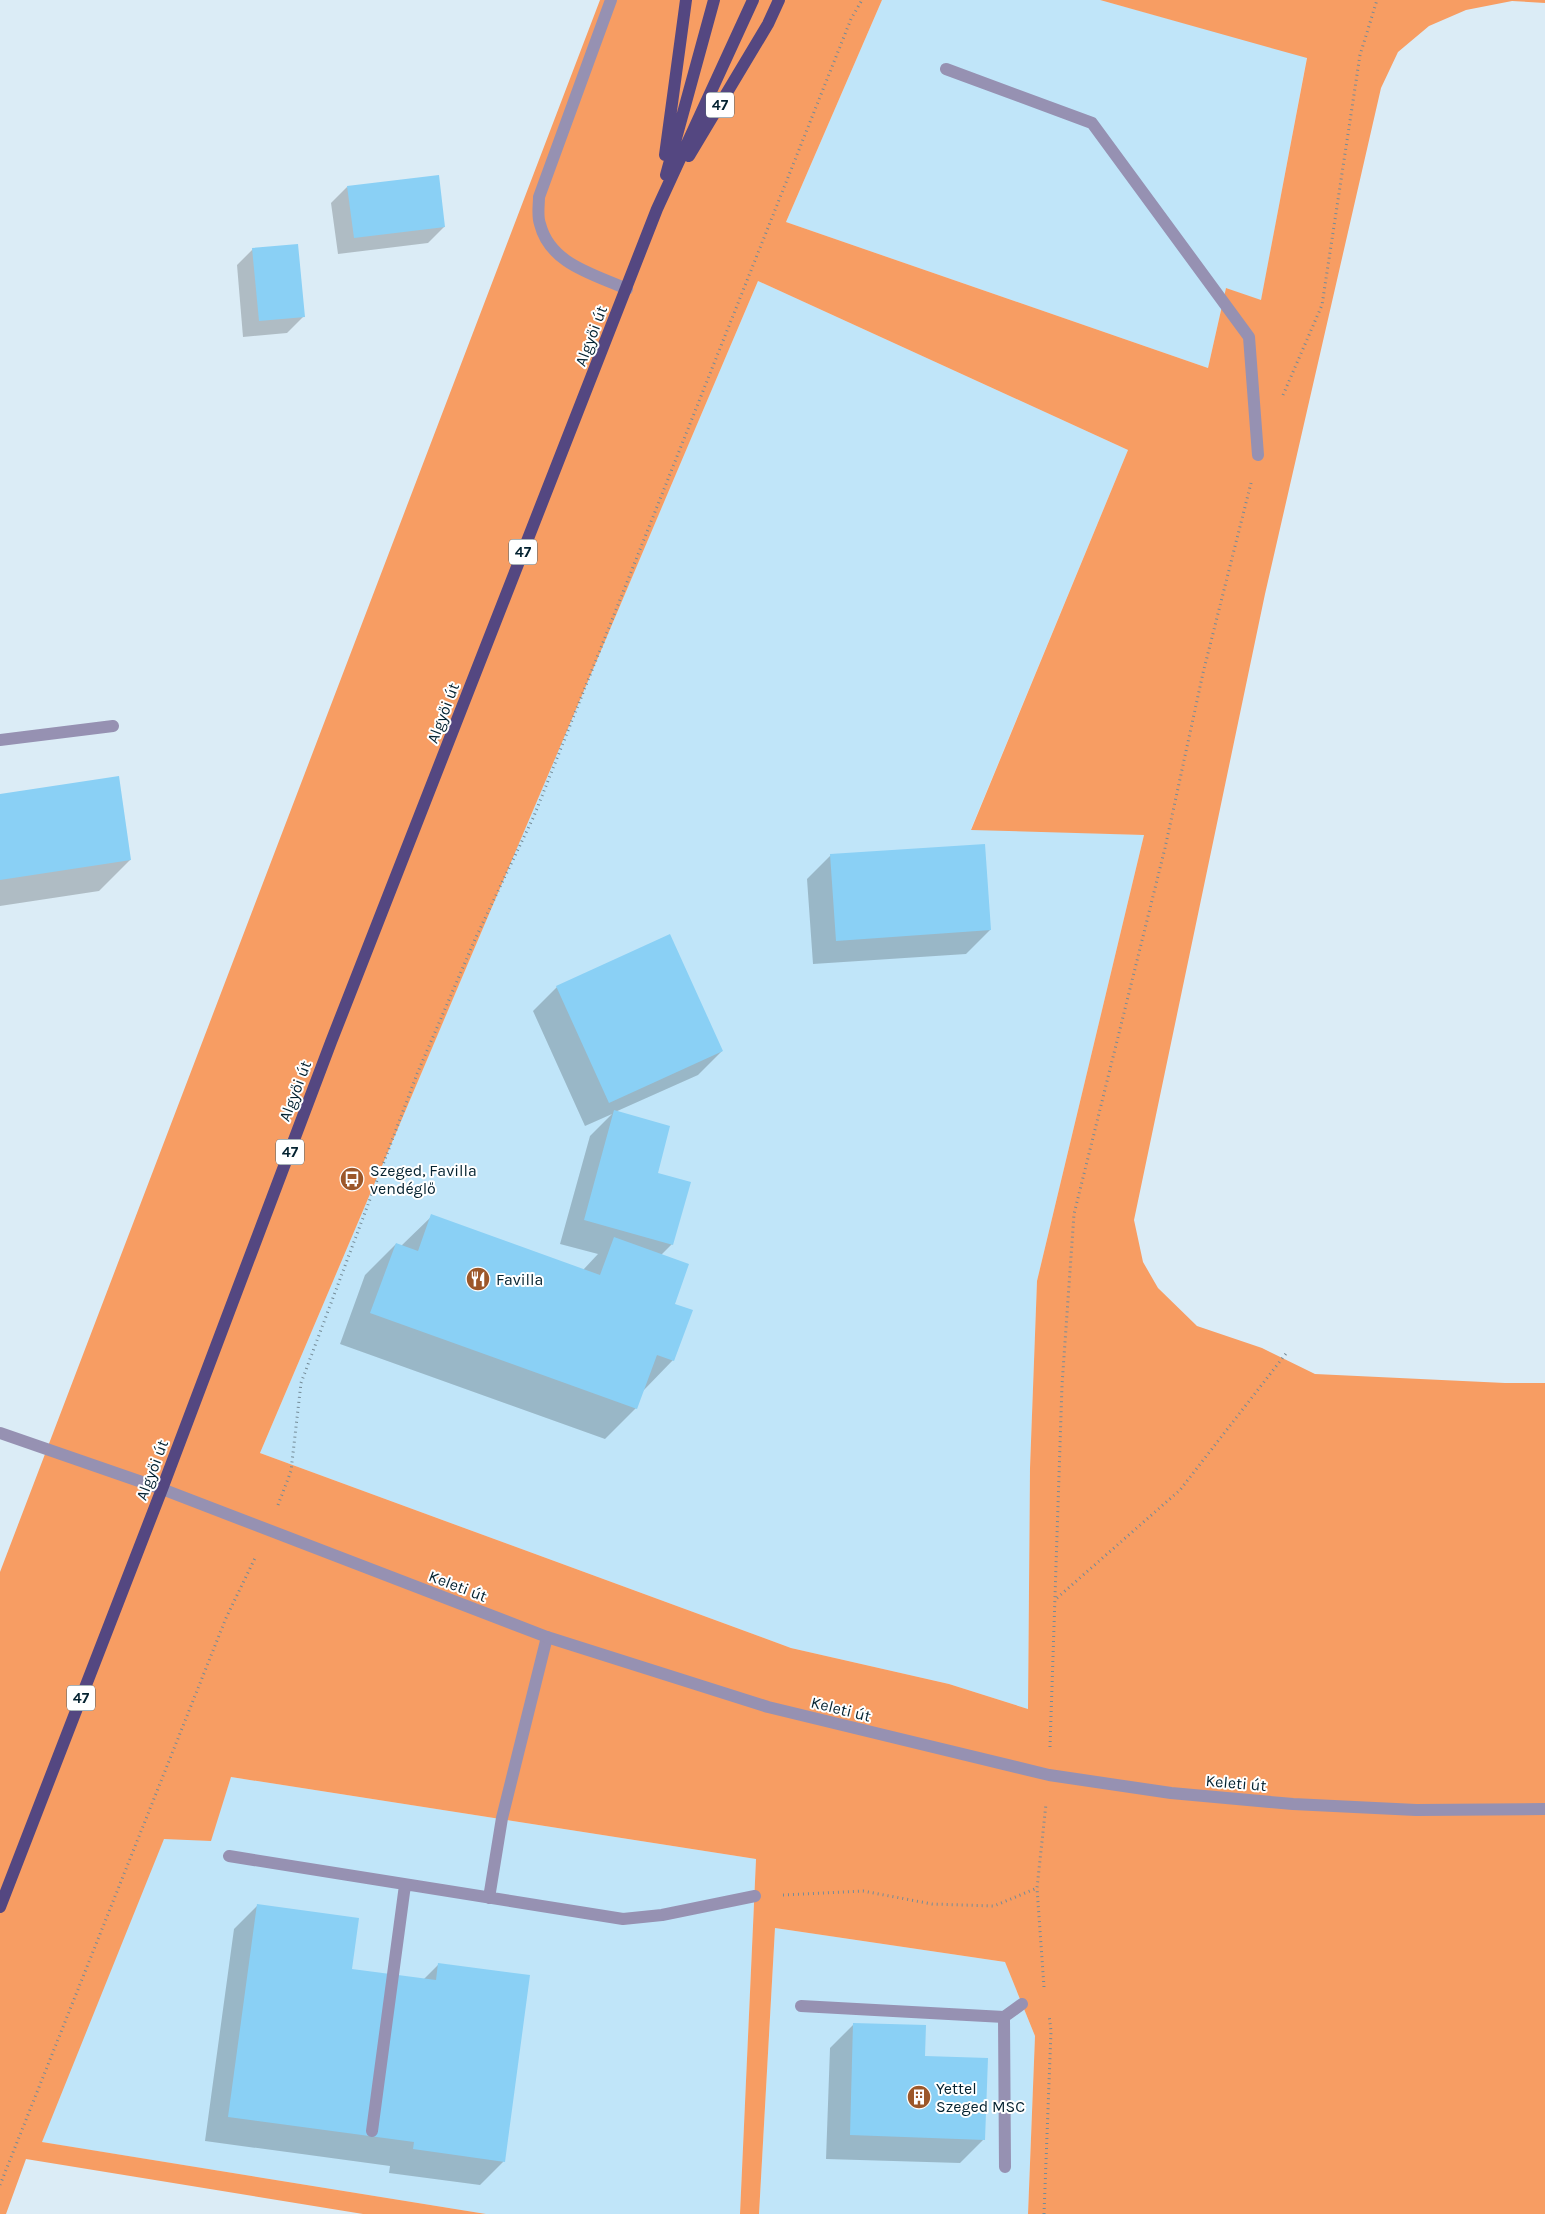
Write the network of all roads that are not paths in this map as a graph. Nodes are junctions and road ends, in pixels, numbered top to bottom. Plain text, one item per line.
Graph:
1 (611, 0) edge
2 (686, 0) edge
3 (714, 0) edge
4 (752, 0) edge
5 (779, 0) edge
6 (946, 69) dead end
7 (657, 209) junction
8 (627, 289) junction
9 (1258, 455) road end
10 (112, 726) dead end
11 (0, 740) edge
12 (0, 1433) edge
13 (162, 1488) junction
14 (547, 1638) junction
15 (1545, 1809) edge
16 (229, 1856) dead end
17 (405, 1885) junction
18 (755, 1896) road end
19 (488, 1898) junction
20 (0, 1906) edge
21 (1022, 2004) dead end
22 (801, 2006) dead end
23 (1004, 2017) junction
24 (372, 2131) dead end
25 (1005, 2167) dead end

1 - 8 street
2 - 7 main road, 47
3 - 7 main road, 47
4 - 7 main road, 47
5 - 7 main road, 47
6 - 9 street
7 - 8 main road, Algyői út / 47
8 - 13 main road, Algyői út / 47
10 - 11 street
12 - 13 street, Keleti út
13 - 14 street, Keleti út
13 - 20 main road, Algyői út / 47
14 - 15 street, Keleti út
14 - 19 street
16 - 17 street
17 - 19 street
17 - 24 street
18 - 19 street
21 - 23 street
22 - 23 street
23 - 25 street

